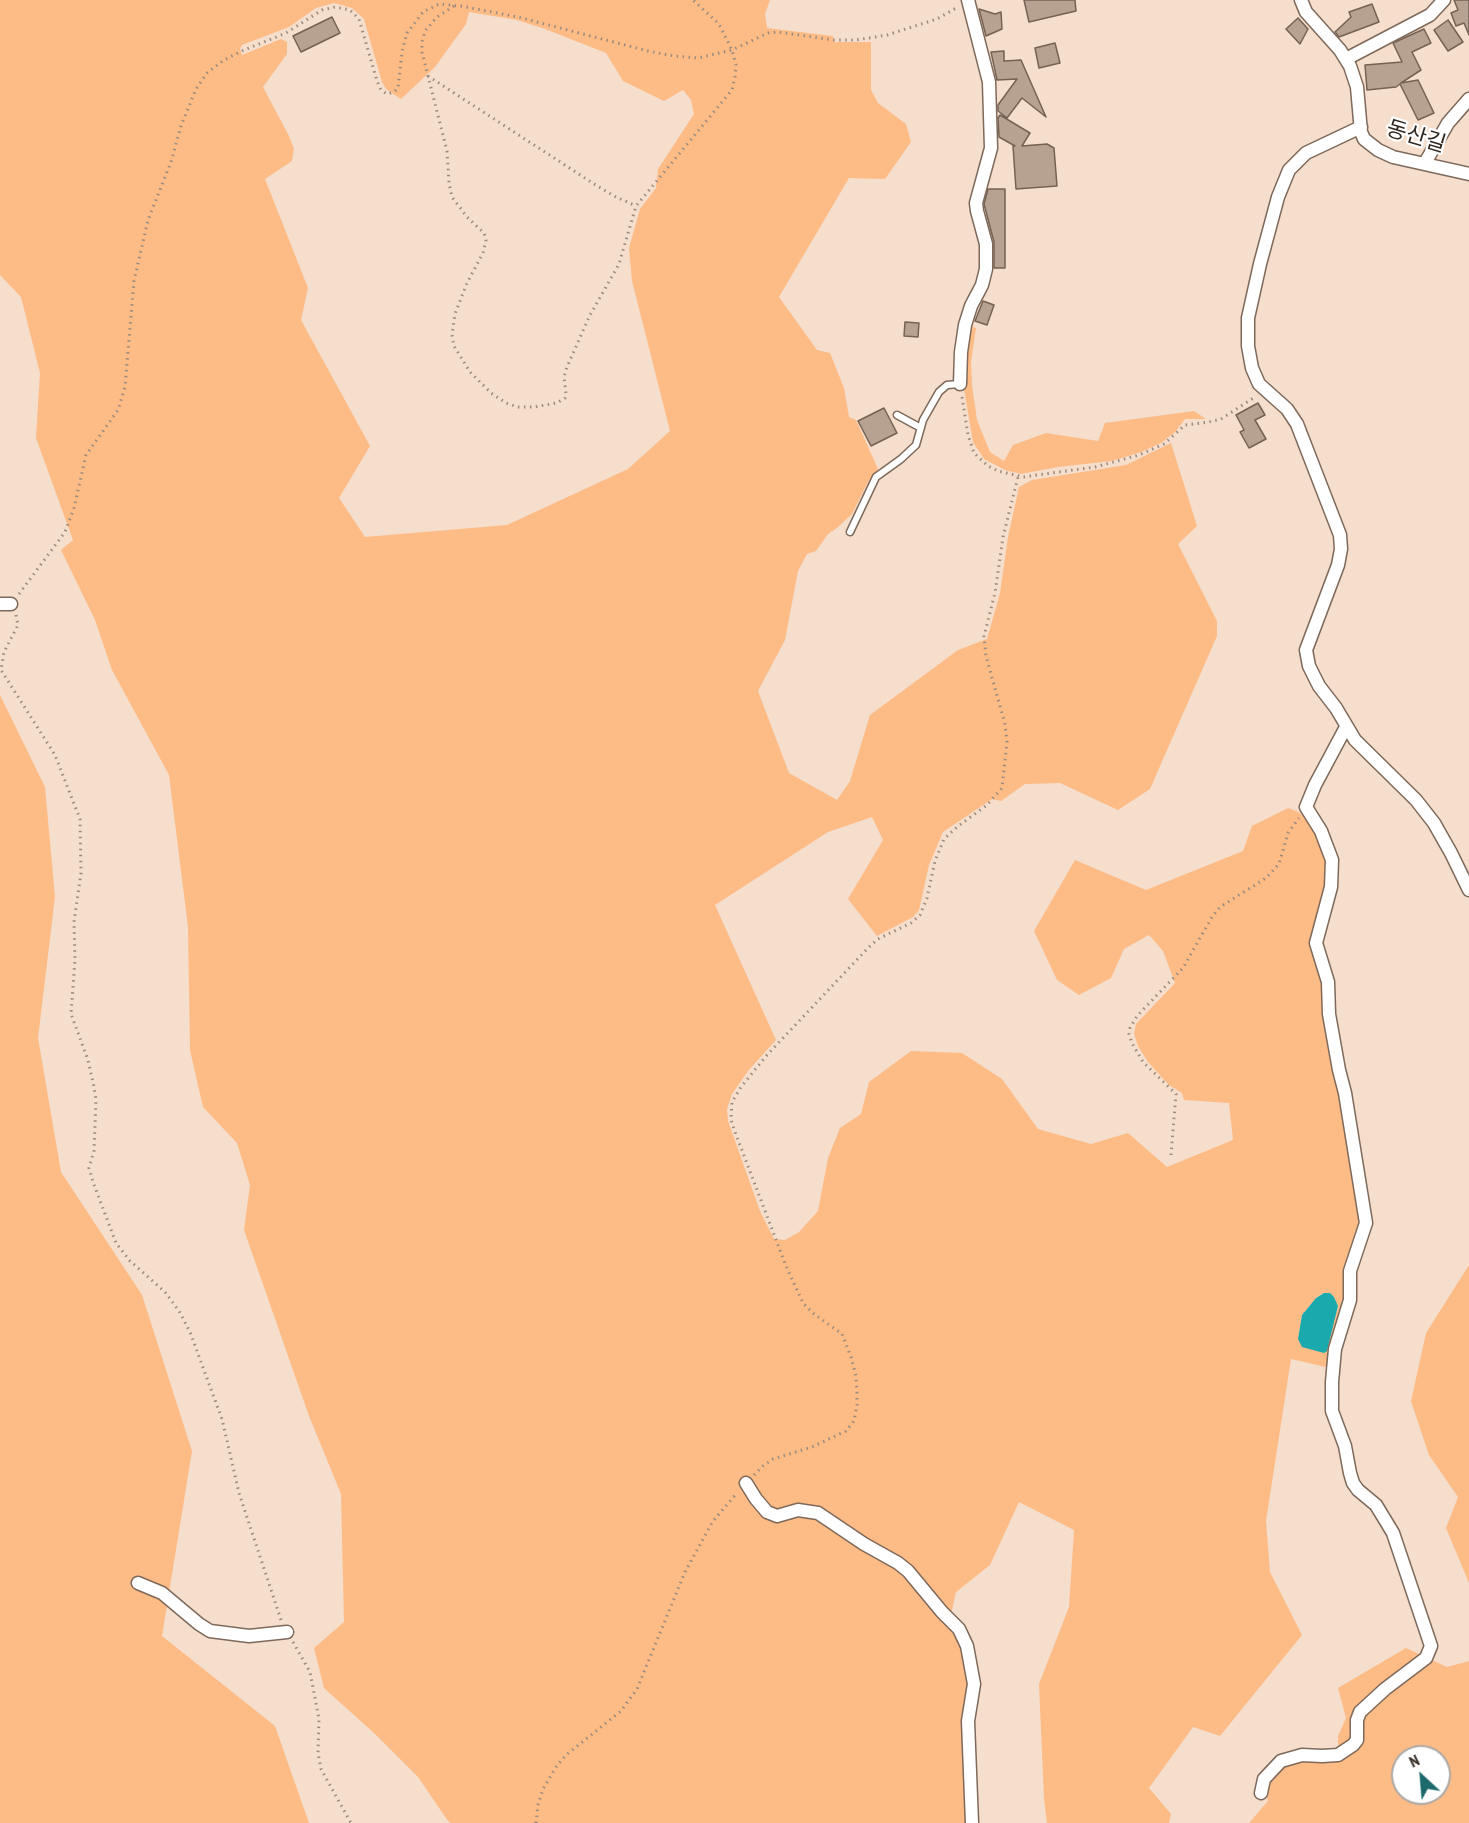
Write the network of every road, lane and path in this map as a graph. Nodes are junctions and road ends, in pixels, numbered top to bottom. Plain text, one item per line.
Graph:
1 (693, 0) edge
2 (1301, 0) edge
3 (1444, 0) edge
4 (964, 2) edge
5 (454, 5) junction
6 (732, 50) junction
7 (1346, 59) junction
8 (428, 76) junction
9 (1469, 99) edge
10 (1361, 127) junction
11 (1425, 163) junction
12 (1469, 174) edge
13 (636, 206) junction
14 (960, 384) junction
15 (1264, 389) junction
16 (897, 415) dead end
17 (921, 428) junction
18 (1018, 477) junction
19 (850, 532) dead end
20 (6, 604) edge
21 (1346, 728) junction
22 (1306, 807) junction
23 (1469, 890) edge
24 (1171, 1155) dead end
25 (746, 1483) junction
26 (138, 1582) dead end
27 (286, 1632) junction
28 (1261, 1793) dead end
29 (351, 1823) edge
30 (536, 1823) edge
31 (972, 1823) edge

1 - 6 path
2 - 7 street, 동산길
3 - 7 street
4 - 6 path
4 - 14 street
5 - 6 path
5 - 8 path
5 - 20 path
6 - 13 path
7 - 10 street, 동산길
8 - 13 path
8 - 13 path
9 - 11 street
10 - 11 street, 동산길
10 - 15 street
11 - 12 street, 동산길
14 - 17 lane
14 - 18 path
15 - 18 path
15 - 21 street
16 - 17 lane
17 - 19 lane
18 - 25 path
20 - 27 path
21 - 22 street
21 - 23 street
22 - 24 path
22 - 28 street
25 - 30 path
25 - 31 street
26 - 27 street
27 - 29 path

